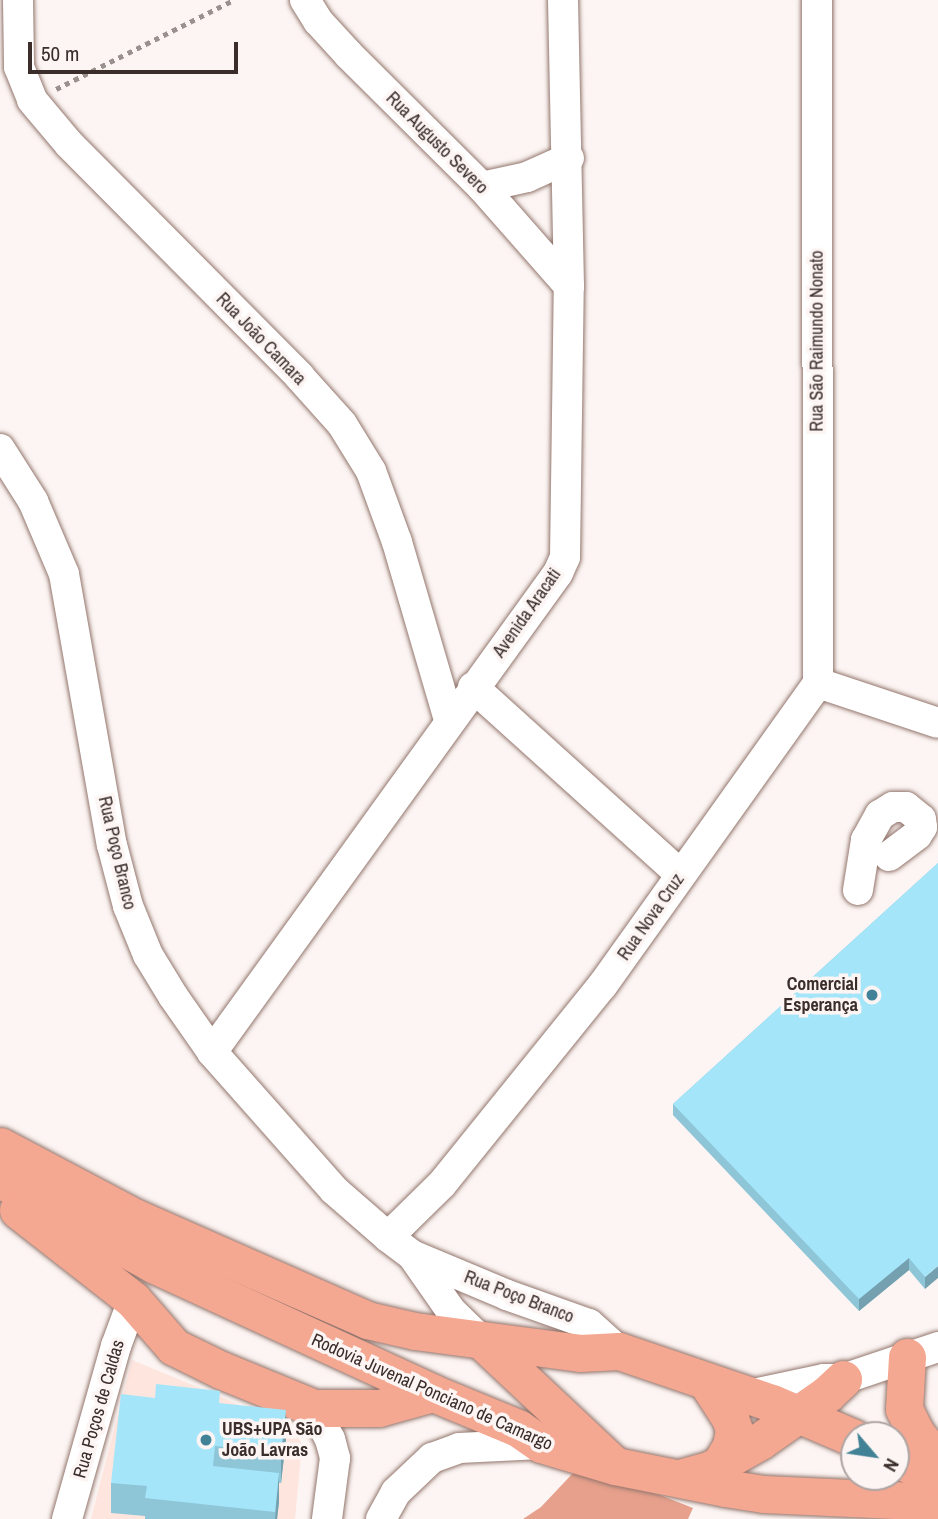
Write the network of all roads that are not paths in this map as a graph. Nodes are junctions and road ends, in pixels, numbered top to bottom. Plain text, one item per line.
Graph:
1 (18, 0) edge
2 (305, 0) edge
3 (564, 0) edge
4 (817, 0) edge
5 (569, 158) junction
6 (482, 187) junction
7 (569, 286) junction
8 (0, 449) edge
9 (818, 683) junction
10 (473, 687) junction
11 (449, 720) junction
12 (938, 723) edge
13 (889, 856) dead end
14 (681, 875) junction
15 (858, 890) dead end
16 (212, 1052) junction
17 (0, 1146) edge
18 (0, 1179) edge
19 (0, 1195) edge
20 (388, 1237) junction
21 (412, 1255) junction
22 (155, 1265) junction
23 (246, 1268) junction
24 (133, 1300) junction
25 (481, 1340) junction
26 (619, 1351) junction
27 (923, 1352) edge
28 (843, 1379) junction
29 (706, 1381) junction
30 (433, 1393) junction
31 (750, 1395) junction
32 (314, 1408) junction
33 (799, 1413) junction
34 (840, 1432) edge
35 (541, 1444) junction
36 (720, 1464) junction
37 (910, 1465) edge
38 (615, 1466) junction
39 (938, 1477) edge
40 (679, 1478) junction
41 (938, 1507) edge
42 (67, 1519) edge
43 (327, 1519) edge
44 (381, 1519) edge

1 - 11 street, Rua João Camara
2 - 6 street, Rua Augusto Severo
3 - 5 street, Avenida Aracati
4 - 9 street, Rua São Raimundo Nonato
5 - 6 street
5 - 7 street, Avenida Aracati
6 - 7 street, Rua Augusto Severo
7 - 10 street, Avenida Aracati
8 - 16 street, Rua Poço Branco
9 - 12 street
9 - 14 street, Rua Nova Cruz
10 - 11 street, Avenida Aracati
10 - 14 street
11 - 16 street, Avenida Aracati
13 - 15 street
14 - 20 street, Rua Nova Cruz
16 - 20 street, Rua Poço Branco
17 - 23 main road
18 - 22 main road, Rodovia Juvenal Ponciano de Camargo
19 - 24 main road
20 - 21 street, Rua Poço Branco
21 - 25 street, Rua Poço Branco
21 - 26 street, Rua Poço Branco
22 - 23 main road
22 - 24 main road
22 - 30 main road, Rodovia Juvenal Ponciano de Camargo
23 - 25 main road
24 - 32 main road
24 - 42 street, Rua Poços de Caldas
25 - 26 main road
25 - 38 main road
26 - 29 main road
27 - 28 street
27 - 39 main road
28 - 31 street
28 - 33 main road
29 - 31 main road
29 - 36 main road
30 - 32 main road
30 - 35 main road, Rodovia Juvenal Ponciano de Camargo
31 - 33 main road
32 - 43 street
33 - 34 main road
33 - 36 main road
35 - 38 main road, Rodovia Juvenal Ponciano de Camargo
35 - 44 street
36 - 40 main road
37 - 39 main road
38 - 40 main road, Rodovia Juvenal Ponciano de Camargo
40 - 41 main road, Rodovia Juvenal Ponciano de Camargo

